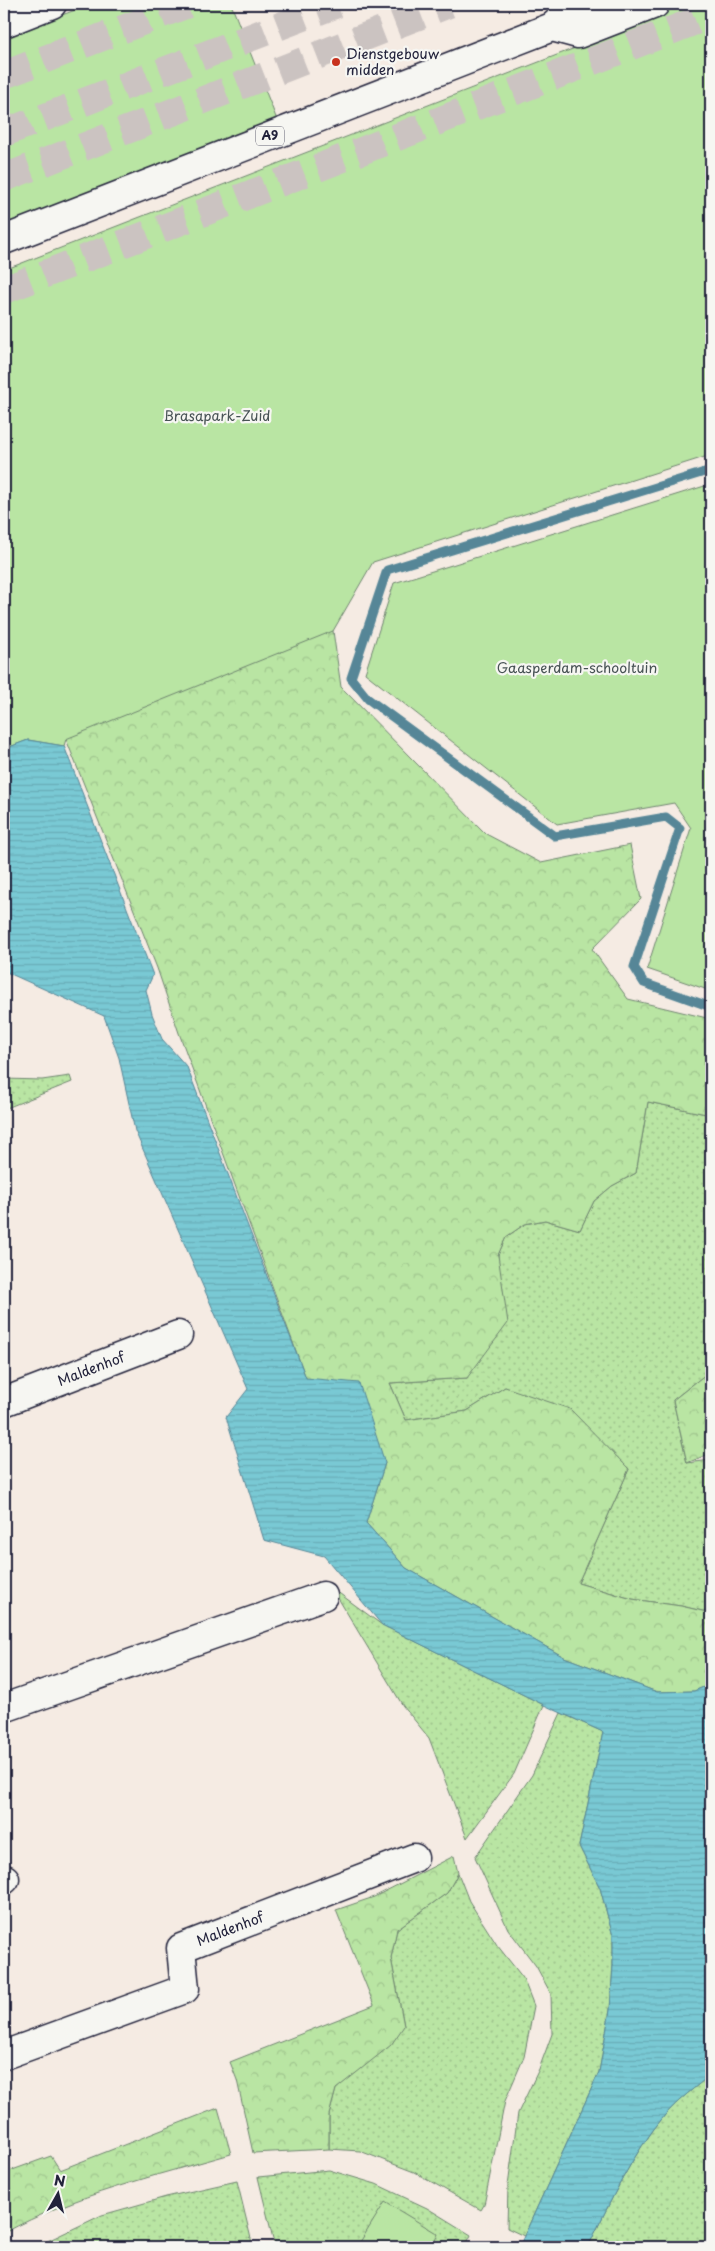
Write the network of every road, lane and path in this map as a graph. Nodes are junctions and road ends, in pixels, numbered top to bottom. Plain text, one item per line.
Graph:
1 (52, 4) edge
2 (593, 4) edge
3 (655, 4) edge
4 (4, 23) edge
5 (552, 27) junction
6 (4, 240) edge
7 (178, 1335) dead end
8 (4, 1402) edge
9 (322, 1596) dead end
10 (4, 1708) edge
11 (414, 1858) dead end
12 (4, 2055) edge

1 - 4 main road
2 - 5 main road, A9
3 - 5 main road
5 - 6 main road, A9
7 - 8 main road, Maldenhof
9 - 10 main road
11 - 12 main road, Maldenhof

